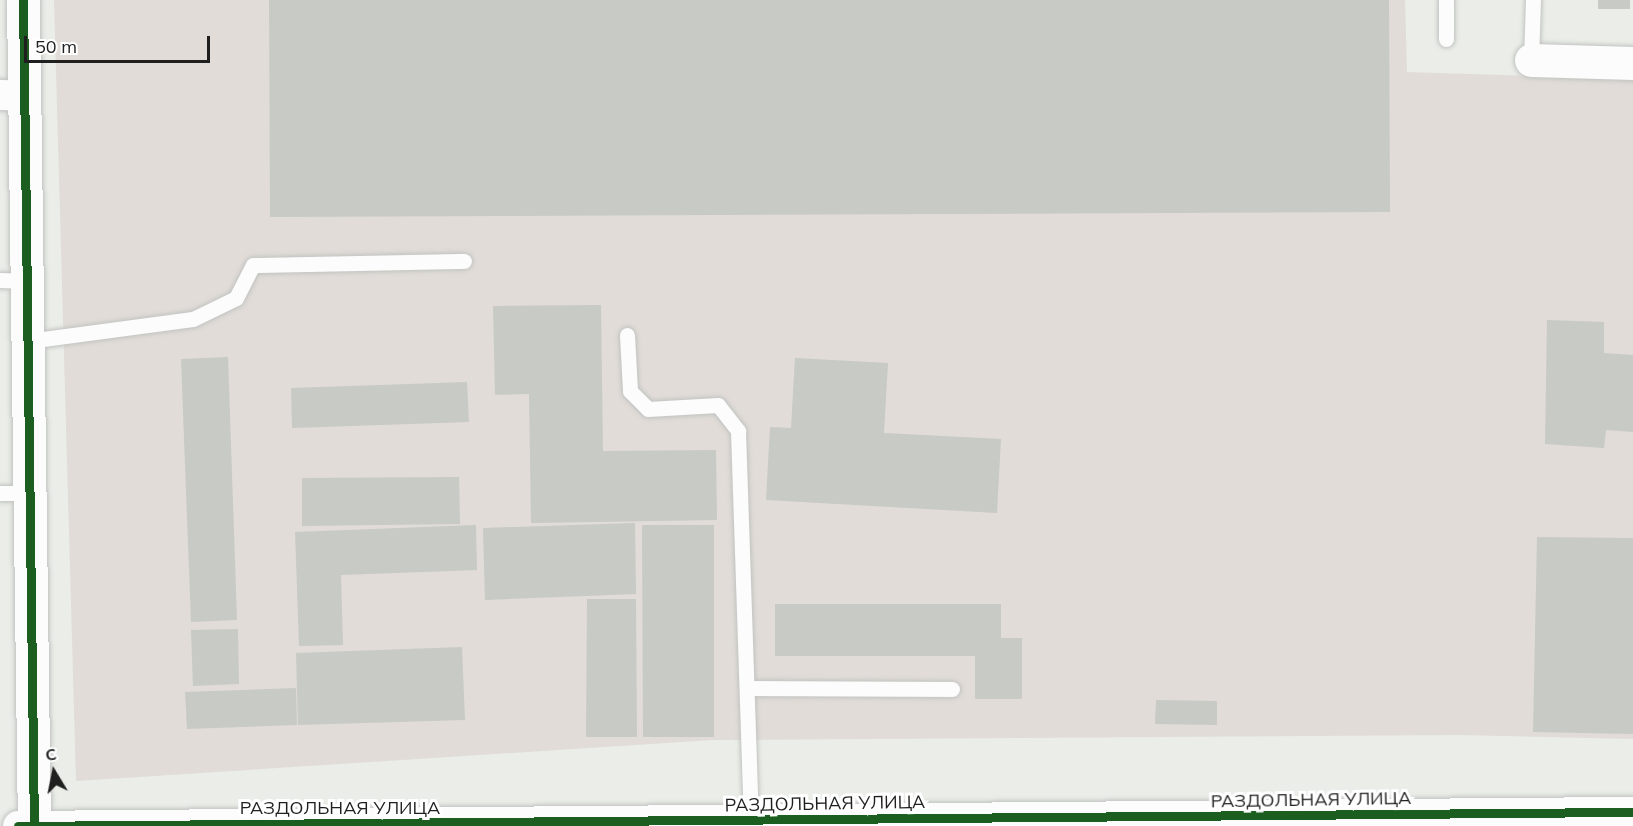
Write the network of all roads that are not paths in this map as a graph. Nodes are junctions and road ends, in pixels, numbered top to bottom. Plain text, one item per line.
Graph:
1 (23, 0) edge
2 (1446, 0) edge
3 (1533, 0) edge
4 (1446, 39) dead end
5 (1531, 60) joint
6 (1633, 63) edge
7 (12, 96) edge
8 (464, 261) dead end
9 (13, 280) edge
10 (627, 334) dead end
11 (28, 341) junction
12 (15, 493) edge
13 (747, 688) junction
14 (952, 690) dead end
15 (1633, 812) edge
16 (1491, 820) edge
17 (751, 824) edge
18 (18, 826) edge
19 (34, 826) edge

1 - 7 street
2 - 4 lane
3 - 5 lane
5 - 6 street
7 - 9 street
8 - 11 lane
9 - 11 street
10 - 13 lane
11 - 12 street
12 - 19 street
13 - 14 lane
13 - 17 lane
15 - 16 street, РАЗДОЛЬНАЯ УЛИЦА
16 - 17 street, РАЗДОЛЬНАЯ УЛИЦА
17 - 19 street, РАЗДОЛЬНАЯ УЛИЦА
18 - 19 street, РАЗДОЛЬНАЯ УЛИЦА

